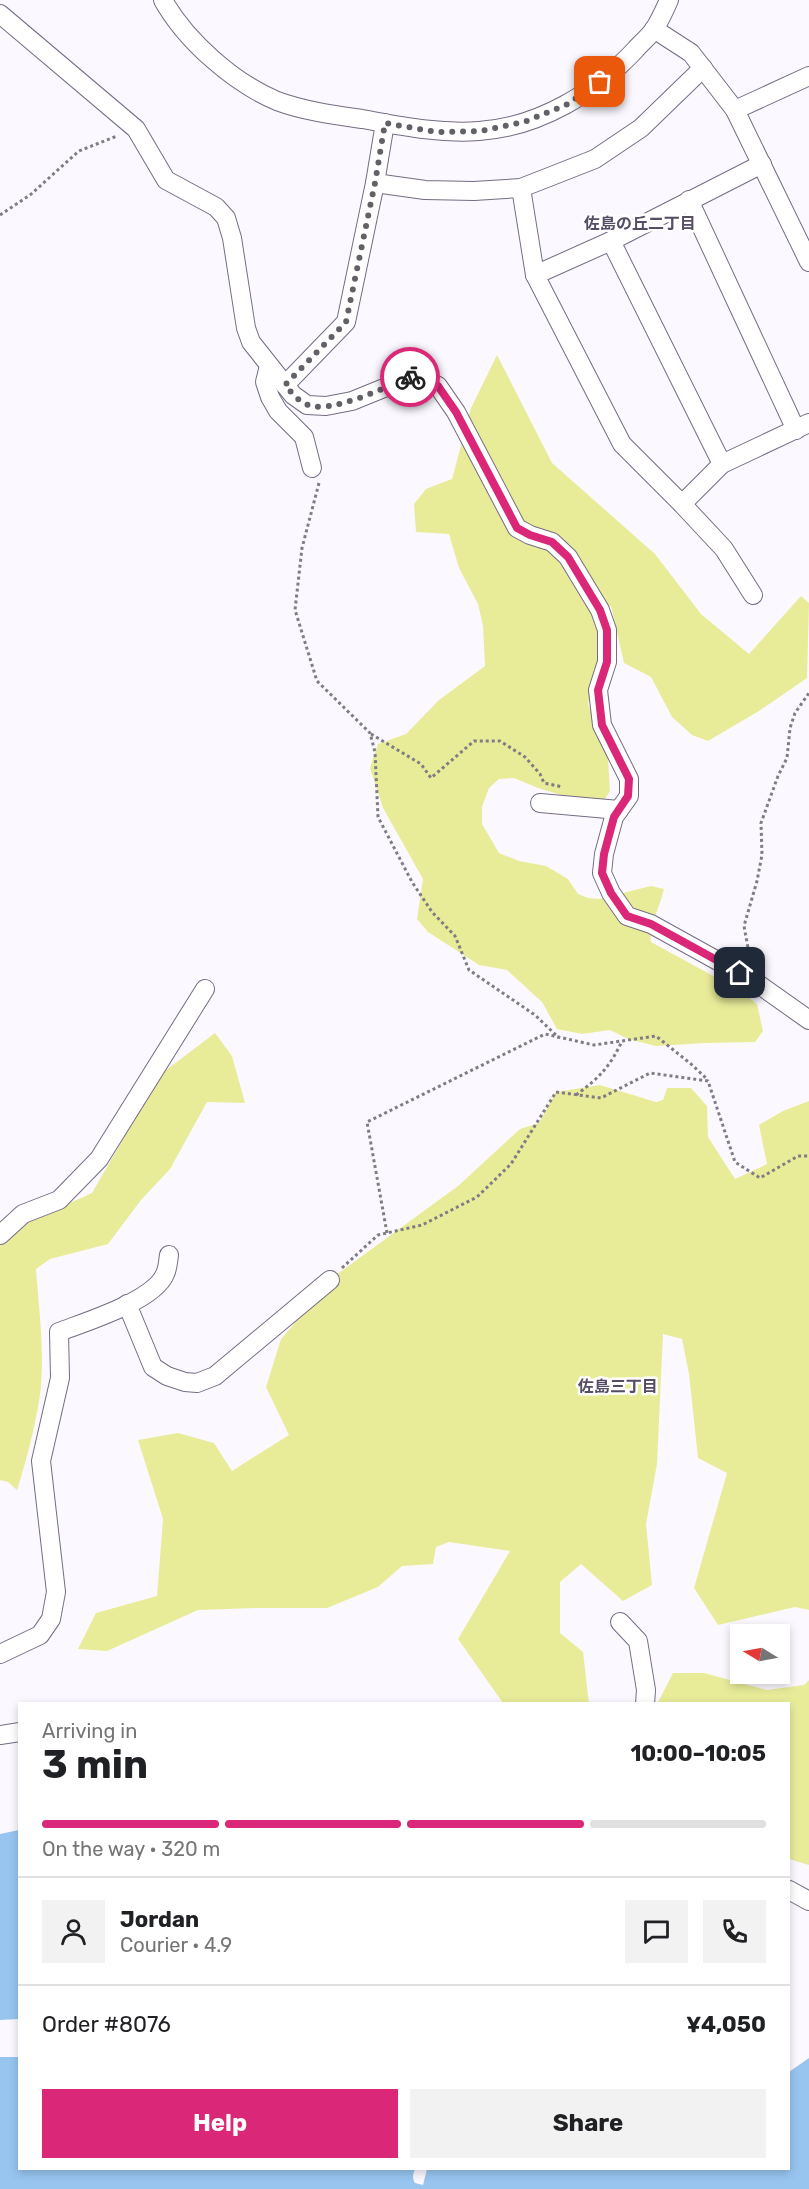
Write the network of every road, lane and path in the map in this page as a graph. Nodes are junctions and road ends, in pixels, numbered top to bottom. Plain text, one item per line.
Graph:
1 (163, 0) edge
2 (669, 0) edge
3 (0, 14) edge
4 (654, 29) junction
5 (703, 68) junction
6 (809, 77) edge
7 (735, 110) junction
8 (385, 123) junction
9 (136, 129) junction
10 (762, 164) junction
11 (375, 183) junction
12 (521, 188) junction
13 (689, 200) junction
14 (0, 215) edge
15 (611, 241) junction
16 (809, 262) edge
17 (535, 275) junction
18 (269, 366) junction
19 (285, 385) junction
20 (802, 426) edge
21 (722, 464) junction
22 (312, 468) joint
23 (682, 504) junction
24 (753, 595) dead end
25 (809, 693) edge
26 (370, 733) junction
27 (567, 787) dead end
28 (540, 803) dead end
29 (619, 810) junction
30 (754, 981) junction
31 (205, 989) dead end
32 (809, 1020) edge
33 (559, 1038) junction
34 (622, 1041) junction
35 (708, 1081) junction
36 (576, 1095) junction
37 (809, 1156) edge
38 (387, 1233) junction
39 (0, 1235) edge
40 (169, 1255) dead end
41 (330, 1280) joint
42 (127, 1304) junction
43 (620, 1622) dead end
44 (0, 1654) edge
45 (645, 1702) edge
46 (18, 1732) edge
47 (0, 1735) edge
48 (790, 1890) edge
49 (809, 1900) edge

1 - 8 street
2 - 4 street
3 - 9 street
4 - 5 street
4 - 8 street
5 - 7 street
5 - 12 street
6 - 7 street
7 - 10 street
8 - 11 street
9 - 14 path
9 - 18 street
10 - 13 street
10 - 16 street
11 - 12 street
11 - 19 street
12 - 17 street
13 - 15 street
13 - 20 street
15 - 17 street
15 - 21 street
17 - 23 street
18 - 19 street
18 - 22 street
19 - 29 street
20 - 21 street
21 - 23 street
22 - 26 path
23 - 24 street
25 - 30 path
26 - 27 path
26 - 33 path
28 - 29 street
29 - 30 street
30 - 32 street
31 - 39 street
33 - 34 path
33 - 38 path
34 - 35 path
34 - 36 path
35 - 36 path
35 - 37 path
36 - 38 path
38 - 41 path
40 - 42 street
41 - 42 street
42 - 44 street
43 - 45 street
46 - 47 street
48 - 49 street

